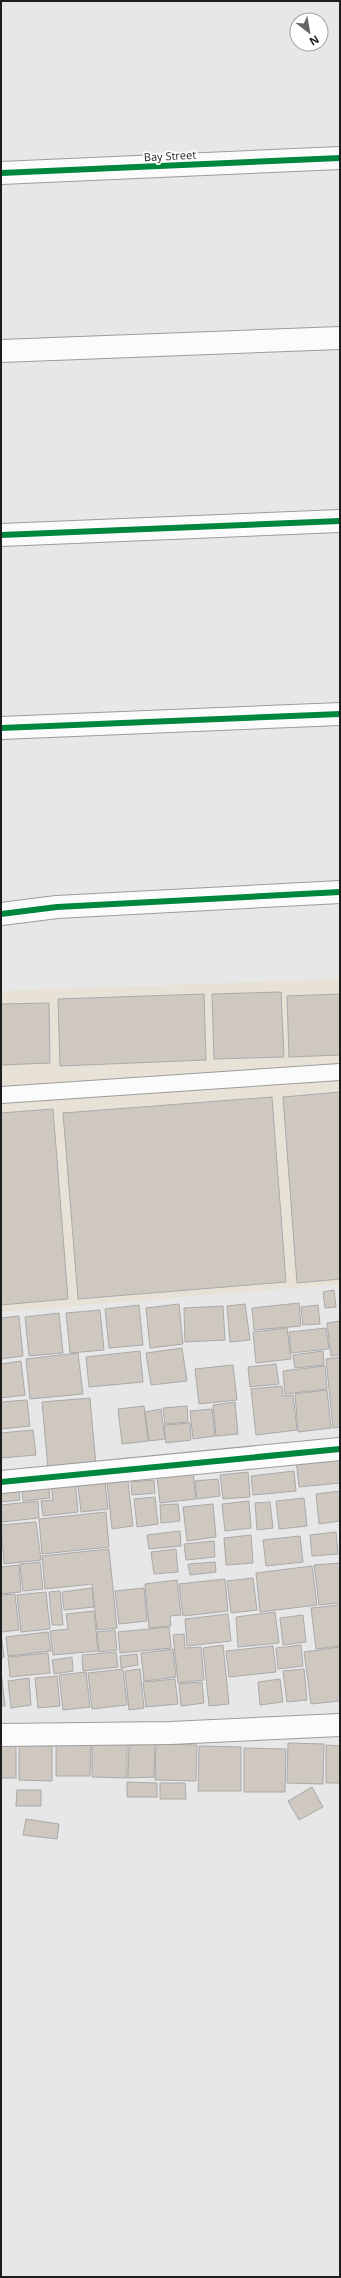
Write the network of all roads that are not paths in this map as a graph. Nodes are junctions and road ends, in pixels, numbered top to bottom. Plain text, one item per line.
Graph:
1 (340, 158) edge
2 (1, 173) edge
3 (340, 338) edge
4 (1, 352) edge
5 (340, 520) edge
6 (1, 535) edge
7 (340, 714) edge
8 (1, 728) edge
9 (340, 892) edge
10 (1, 914) edge
11 (340, 1072) edge
12 (1, 1095) edge
13 (340, 1449) edge
14 (1, 1482) edge
15 (340, 1725) edge
16 (1, 1735) edge

1 - 2 street, Bay Street
3 - 4 street
5 - 6 street
7 - 8 street
9 - 10 street
11 - 12 lane
13 - 14 street
15 - 16 street

